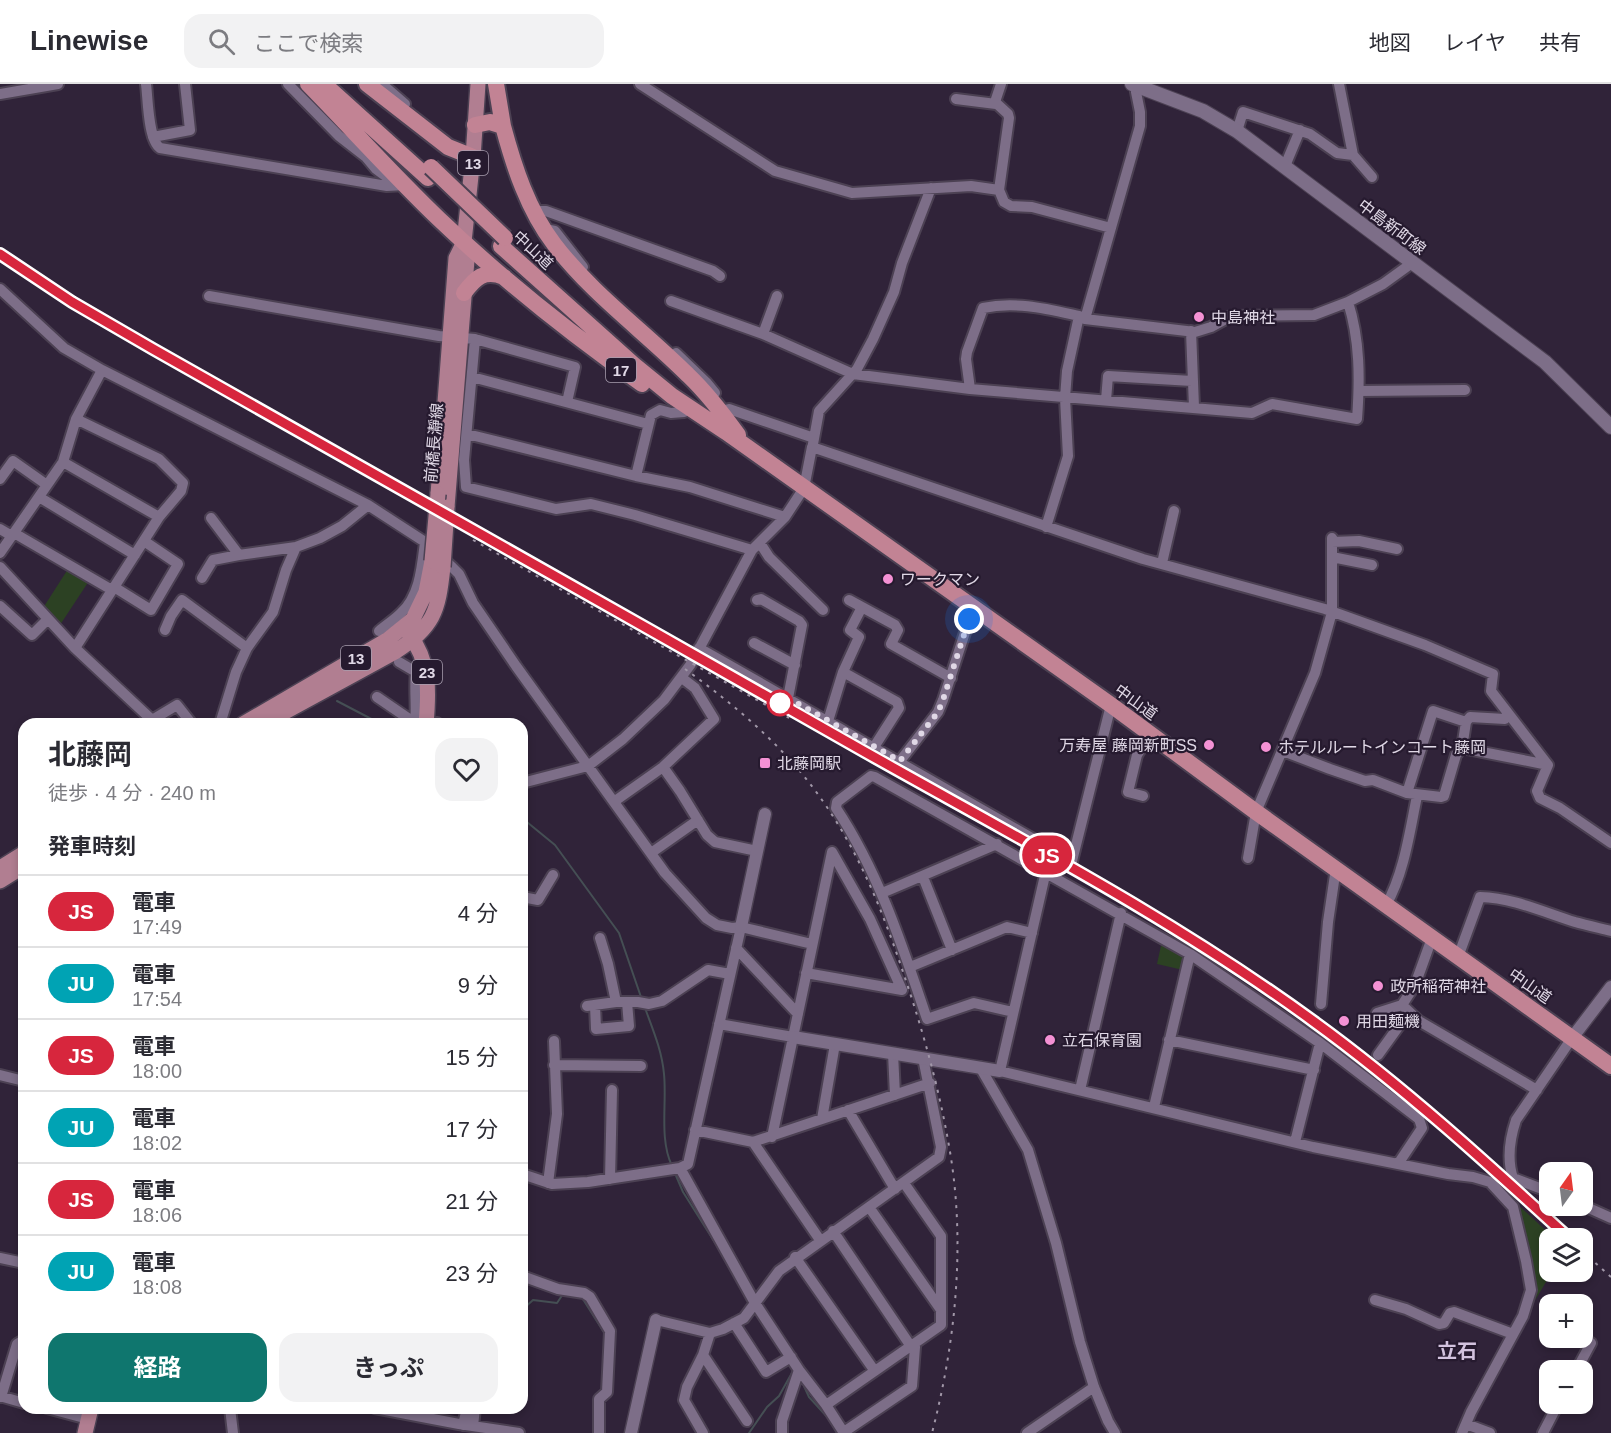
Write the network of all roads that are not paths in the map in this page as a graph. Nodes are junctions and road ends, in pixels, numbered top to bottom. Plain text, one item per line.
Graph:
1 (58, 84) edge
2 (146, 84) edge
3 (185, 84) edge
4 (288, 84) edge
5 (309, 84) edge
6 (324, 84) edge
7 (340, 84) edge
8 (367, 84) edge
9 (382, 84) edge
10 (478, 84) edge
11 (496, 84) edge
12 (640, 84) edge
13 (1000, 84) edge
14 (1339, 84) edge
15 (1135, 85) edge
16 (0, 94) edge
17 (956, 99) dead end
18 (996, 104) junction
19 (475, 125) junction
20 (503, 126) junction
21 (1300, 130) junction
22 (1238, 131) junction
23 (442, 135) dead end
24 (153, 136) junction
25 (1353, 155) junction
26 (473, 158) junction
27 (1285, 165) junction
28 (429, 172) junction
29 (1372, 177) dead end
30 (401, 185) junction
31 (931, 188) junction
32 (999, 190) junction
33 (534, 211) junction
34 (1111, 228) junction
35 (464, 242) junction
36 (1412, 263) junction
37 (720, 276) dead end
38 (504, 278) junction
39 (0, 289) edge
40 (464, 293) junction
41 (209, 296) dead end
42 (777, 296) dead end
43 (671, 301) dead end
44 (1348, 302) junction
45 (1082, 318) junction
46 (1191, 331) junction
47 (763, 334) junction
48 (462, 337) junction
49 (102, 370) junction
50 (853, 374) junction
51 (472, 378) junction
52 (1192, 381) junction
53 (970, 389) junction
54 (1465, 390) dead end
55 (1359, 391) junction
56 (1065, 398) junction
57 (1106, 400) junction
58 (567, 402) junction
59 (1194, 407) junction
60 (721, 411) junction
61 (684, 412) junction
62 (76, 419) junction
63 (648, 424) junction
64 (1611, 427) edge
65 (467, 434) junction
66 (813, 443) junction
67 (747, 448) junction
68 (63, 462) junction
69 (636, 476) junction
70 (0, 479) edge
71 (47, 485) junction
72 (804, 488) junction
73 (39, 497) junction
74 (368, 505) junction
75 (1174, 511) dead end
76 (784, 516) junction
77 (159, 517) junction
78 (211, 518) dead end
79 (1046, 527) junction
80 (0, 529) edge
81 (13, 535) junction
82 (144, 541) junction
83 (425, 542) junction
84 (296, 547) junction
85 (756, 547) junction
86 (1397, 549) dead end
87 (0, 553) edge
88 (135, 555) junction
89 (239, 555) junction
90 (1332, 557) junction
91 (1162, 563) junction
92 (437, 564) junction
93 (1372, 565) dead end
94 (2, 575) edge
95 (202, 578) dead end
96 (113, 589) junction
97 (757, 600) dead end
98 (849, 600) dead end
99 (0, 606) edge
100 (862, 607) junction
101 (973, 608) junction
102 (823, 609) dead end
103 (1332, 612) junction
104 (48, 619) junction
105 (404, 626) junction
106 (165, 630) dead end
107 (379, 631) dead end
108 (414, 640) junction
109 (754, 643) dead end
110 (75, 648) junction
111 (247, 648) junction
112 (699, 648) junction
113 (399, 662) dead end
114 (795, 665) junction
115 (843, 672) junction
116 (682, 678) junction
117 (951, 678) junction
118 (377, 697) dead end
119 (788, 698) junction
120 (1110, 705) junction
121 (1508, 714) junction
122 (150, 718) edge
123 (155, 718) edge
124 (187, 718) edge
125 (222, 718) edge
126 (253, 718) edge
127 (274, 718) edge
128 (415, 718) edge
129 (423, 718) edge
130 (426, 718) edge
131 (828, 721) junction
132 (1466, 722) junction
133 (1150, 734) junction
134 (874, 747) junction
135 (1462, 748) junction
136 (1283, 751) junction
137 (900, 761) junction
138 (1548, 765) junction
139 (588, 766) junction
140 (663, 767) junction
141 (528, 781) edge
142 (1412, 794) junction
143 (1143, 796) dead end
144 (615, 801) junction
145 (1256, 812) junction
146 (765, 814) dead end
147 (698, 820) junction
148 (1611, 843) edge
149 (997, 844) junction
150 (757, 851) junction
151 (651, 853) junction
152 (18, 857) edge
153 (1248, 858) dead end
154 (0, 868) edge
155 (1336, 868) junction
156 (18, 870) edge
157 (1046, 872) junction
158 (553, 875) dead end
159 (923, 877) junction
160 (0, 881) edge
161 (882, 893) junction
162 (528, 898) edge
163 (1386, 904) junction
164 (1121, 913) junction
165 (741, 927) junction
166 (1611, 931) edge
167 (1032, 933) junction
168 (600, 938) dead end
169 (1432, 938) junction
170 (812, 944) junction
171 (736, 948) junction
172 (952, 950) junction
173 (1190, 954) junction
174 (1458, 957) junction
175 (910, 968) junction
176 (806, 973) junction
177 (730, 974) junction
178 (1611, 987) edge
179 (621, 1002) junction
180 (1321, 1004) dead end
181 (1405, 1008) junction
182 (1013, 1012) junction
183 (1377, 1013) dead end
184 (798, 1014) junction
185 (719, 1024) junction
186 (793, 1037) junction
187 (1572, 1038) junction
188 (1169, 1040) junction
189 (554, 1041) dead end
190 (1320, 1042) junction
191 (835, 1044) junction
192 (893, 1053) junction
193 (1378, 1055) dead end
194 (923, 1058) junction
195 (554, 1065) junction
196 (641, 1066) dead end
197 (1611, 1066) edge
198 (980, 1067) junction
199 (1314, 1070) junction
200 (1000, 1071) junction
201 (0, 1075) edge
202 (18, 1080) edge
203 (930, 1083) junction
204 (612, 1090) dead end
205 (1080, 1090) junction
206 (1537, 1090) junction
207 (894, 1095) junction
208 (1154, 1107) junction
209 (848, 1110) junction
210 (822, 1119) junction
211 (695, 1130) junction
212 (772, 1137) junction
213 (753, 1142) junction
214 (1295, 1142) junction
215 (1398, 1164) junction
216 (680, 1168) junction
217 (528, 1176) edge
218 (1513, 1178) junction
219 (610, 1179) junction
220 (548, 1183) junction
221 (900, 1186) junction
222 (1539, 1188) edge
223 (1499, 1191) junction
224 (869, 1208) junction
225 (1593, 1210) edge
226 (1611, 1218) edge
227 (833, 1231) junction
228 (820, 1240) junction
229 (795, 1257) junction
230 (0, 1258) edge
231 (18, 1262) edge
232 (528, 1278) edge
233 (1375, 1300) dead end
234 (756, 1303) junction
235 (941, 1311) junction
236 (656, 1320) joint
237 (734, 1323) junction
238 (710, 1333) junction
239 (1513, 1334) junction
240 (18, 1343) edge
241 (910, 1345) junction
242 (703, 1355) junction
243 (791, 1357) junction
244 (799, 1370) junction
245 (874, 1370) junction
246 (1095, 1386) junction
247 (0, 1396) edge
248 (18, 1401) edge
249 (826, 1405) junction
250 (68, 1414) edge
251 (231, 1414) edge
252 (402, 1414) edge
253 (471, 1414) edge
254 (1553, 1414) edge
255 (88, 1420) edge
256 (747, 1421) dead end
257 (462, 1427) edge
258 (1464, 1428) edge
259 (844, 1432) edge
260 (233, 1433) edge
261 (519, 1433) edge
262 (599, 1433) edge
263 (631, 1433) edge
264 (703, 1433) edge
265 (782, 1433) edge
266 (1027, 1433) edge
267 (1115, 1433) edge
268 (1490, 1433) edge
269 (1543, 1433) edge

1 - 16 street
2 - 24 street
3 - 24 street
4 - 30 street
5 - 30 highway, 17
6 - 28 highway, 中山道 / 17
7 - 28 highway, 中山道 / 17
8 - 26 highway
9 - 23 street
10 - 19 main road, 前橋長瀞線 / 13
11 - 20 highway
12 - 31 street
13 - 18 street
14 - 25 street
15 - 22 main road, 中島新町線
15 - 34 street
17 - 18 street
18 - 32 street
19 - 20 highway
19 - 26 main road, 前橋長瀞線 / 13
20 - 33 highway
21 - 22 street
21 - 25 street
21 - 27 street
22 - 27 main road, 中島新町線
24 - 30 street
25 - 29 street
26 - 35 main road, 前橋長瀞線 / 13
27 - 36 main road, 中島新町線
28 - 67 highway, 中山道 / 17
30 - 35 highway, 17
31 - 32 street
31 - 50 street
32 - 34 street
33 - 37 street
33 - 60 highway
34 - 45 street
35 - 38 highway, 17
35 - 40 main road, 前橋長瀞線 / 13
35 - 48 main road, 前橋長瀞線 / 13
36 - 44 street
36 - 64 main road, 中島新町線
38 - 40 highway
38 - 61 highway, 17
39 - 49 street
40 - 48 main road, 前橋長瀞線 / 13
41 - 48 street
42 - 47 street
43 - 47 street
44 - 46 street
44 - 55 street
45 - 46 street
45 - 53 street
45 - 56 street
46 - 52 street
47 - 50 street
48 - 51 street
48 - 58 street
48 - 92 main road, 前橋長瀞線 / 13, bridge
48 - 92 main road, 前橋長瀞線 / 13, bridge
49 - 62 street
49 - 74 street
50 - 53 street
50 - 66 street
51 - 58 street
51 - 65 street
52 - 57 street
52 - 59 street
53 - 56 street
54 - 55 street
55 - 59 street
56 - 57 street
56 - 79 street
57 - 59 street
58 - 63 street
60 - 66 street
60 - 67 highway
61 - 63 street
61 - 67 highway, 17
62 - 68 street
62 - 77 street
63 - 69 street
65 - 69 street
65 - 85 street
66 - 72 street
66 - 79 street
67 - 72 highway, 中山道 / 17
68 - 71 street
68 - 77 street
69 - 76 street
70 - 71 street
71 - 73 street
72 - 76 street
72 - 101 highway, 中山道 / 17
73 - 81 street
73 - 88 street
74 - 83 street
74 - 84 street
75 - 91 street
76 - 85 street
77 - 82 street
78 - 89 street
79 - 91 street
80 - 81 street
81 - 87 street
81 - 96 street
82 - 88 street
82 - 96 street
83 - 107 street
83 - 139 street
84 - 89 street
84 - 111 street
85 - 102 street
85 - 112 street
86 - 90 street
88 - 96 street
89 - 95 street
90 - 93 street
90 - 103 street
91 - 103 street
92 - 105 main road, 13
92 - 108 main road, 前橋長瀞線 / 13
94 - 104 street
96 - 110 street
97 - 114 street
98 - 100 street
99 - 104 street
100 - 115 street
100 - 117 street
101 - 117 street
101 - 120 highway, 中山道 / 17
103 - 121 street
103 - 136 street
104 - 110 street
105 - 108 main road, 23
105 - 126 main road, 13
106 - 111 street
108 - 127 main road, 13
108 - 130 main road, 23
109 - 114 street
110 - 122 street
111 - 125 street
112 - 116 street
112 - 119 street
113 - 129 street
114 - 119 street
115 - 131 street
115 - 134 street
116 - 139 street
116 - 140 street
117 - 137 street
118 - 128 street
119 - 131 street
120 - 133 highway, 中山道 / 17
120 - 137 street
121 - 132 street
121 - 138 street
123 - 124 street
131 - 134 street
132 - 135 street
132 - 142 street
133 - 143 street
133 - 145 highway, 中山道 / 17
134 - 137 street
135 - 138 street
135 - 142 street
136 - 142 street
136 - 145 street
138 - 148 street
139 - 141 street
139 - 144 street
140 - 144 street
140 - 147 street
142 - 163 street
144 - 151 street
145 - 153 street
145 - 155 highway, 中山道 / 17
146 - 150 street
147 - 150 street
147 - 151 street
149 - 157 street
149 - 159 street
149 - 161 street
150 - 165 street
151 - 165 street
152 - 154 main road
155 - 163 highway, 中山道 / 17
155 - 180 street
156 - 160 main road
157 - 164 street
157 - 167 street
158 - 162 street
159 - 161 street
159 - 172 street
161 - 175 street
163 - 169 highway, 中山道 / 17
164 - 173 street
164 - 205 street
165 - 170 street
165 - 171 street
166 - 174 street
167 - 172 street
167 - 182 street
168 - 179 street
169 - 174 highway, 中山道 / 17
169 - 181 street
170 - 176 street
170 - 176 street
171 - 177 street
171 - 184 street
172 - 175 street
173 - 188 street
173 - 190 street
174 - 187 highway, 中山道 / 17
175 - 182 street
176 - 184 street
177 - 179 street
177 - 185 street
178 - 187 street
179 - 179 street
181 - 183 street
181 - 193 street
181 - 206 street
182 - 200 street
184 - 186 street
185 - 186 street
185 - 211 street
186 - 191 street
186 - 212 street
187 - 197 highway, 中山道 / 17
187 - 206 street
188 - 199 street
188 - 208 street
189 - 195 street
190 - 199 street
190 - 215 street
191 - 192 street
191 - 210 street
192 - 194 street
192 - 207 street
194 - 198 street
194 - 203 street
195 - 196 street
195 - 220 street
198 - 200 street
198 - 246 street
199 - 214 street
200 - 205 street
201 - 202 street
203 - 207 street
203 - 221 street
204 - 219 street
205 - 208 street
206 - 218 street
207 - 209 street
208 - 214 street
209 - 210 street
209 - 221 street
210 - 212 street
211 - 213 street
211 - 216 street
212 - 213 street
213 - 228 street
214 - 215 street
215 - 223 street
216 - 219 street
216 - 234 street
217 - 220 street
218 - 222 street
218 - 223 street
219 - 220 street
221 - 224 street
221 - 235 street
223 - 239 street
224 - 227 street
224 - 235 street
225 - 226 street
227 - 228 street
227 - 241 street
228 - 229 street
229 - 234 street
229 - 245 street
230 - 231 street
232 - 262 street
233 - 239 street
234 - 237 street
234 - 243 street
235 - 241 street
236 - 238 street
236 - 263 street
237 - 238 street
237 - 243 street
238 - 242 street
239 - 258 street
240 - 247 street
241 - 245 street
241 - 259 street
242 - 256 street
242 - 264 street
243 - 244 street
244 - 249 street
244 - 265 street
245 - 249 street
246 - 266 street
246 - 267 street
247 - 248 street
249 - 259 street
250 - 255 street
251 - 260 street
252 - 257 street
253 - 257 street
254 - 269 street
257 - 261 street
258 - 268 street

